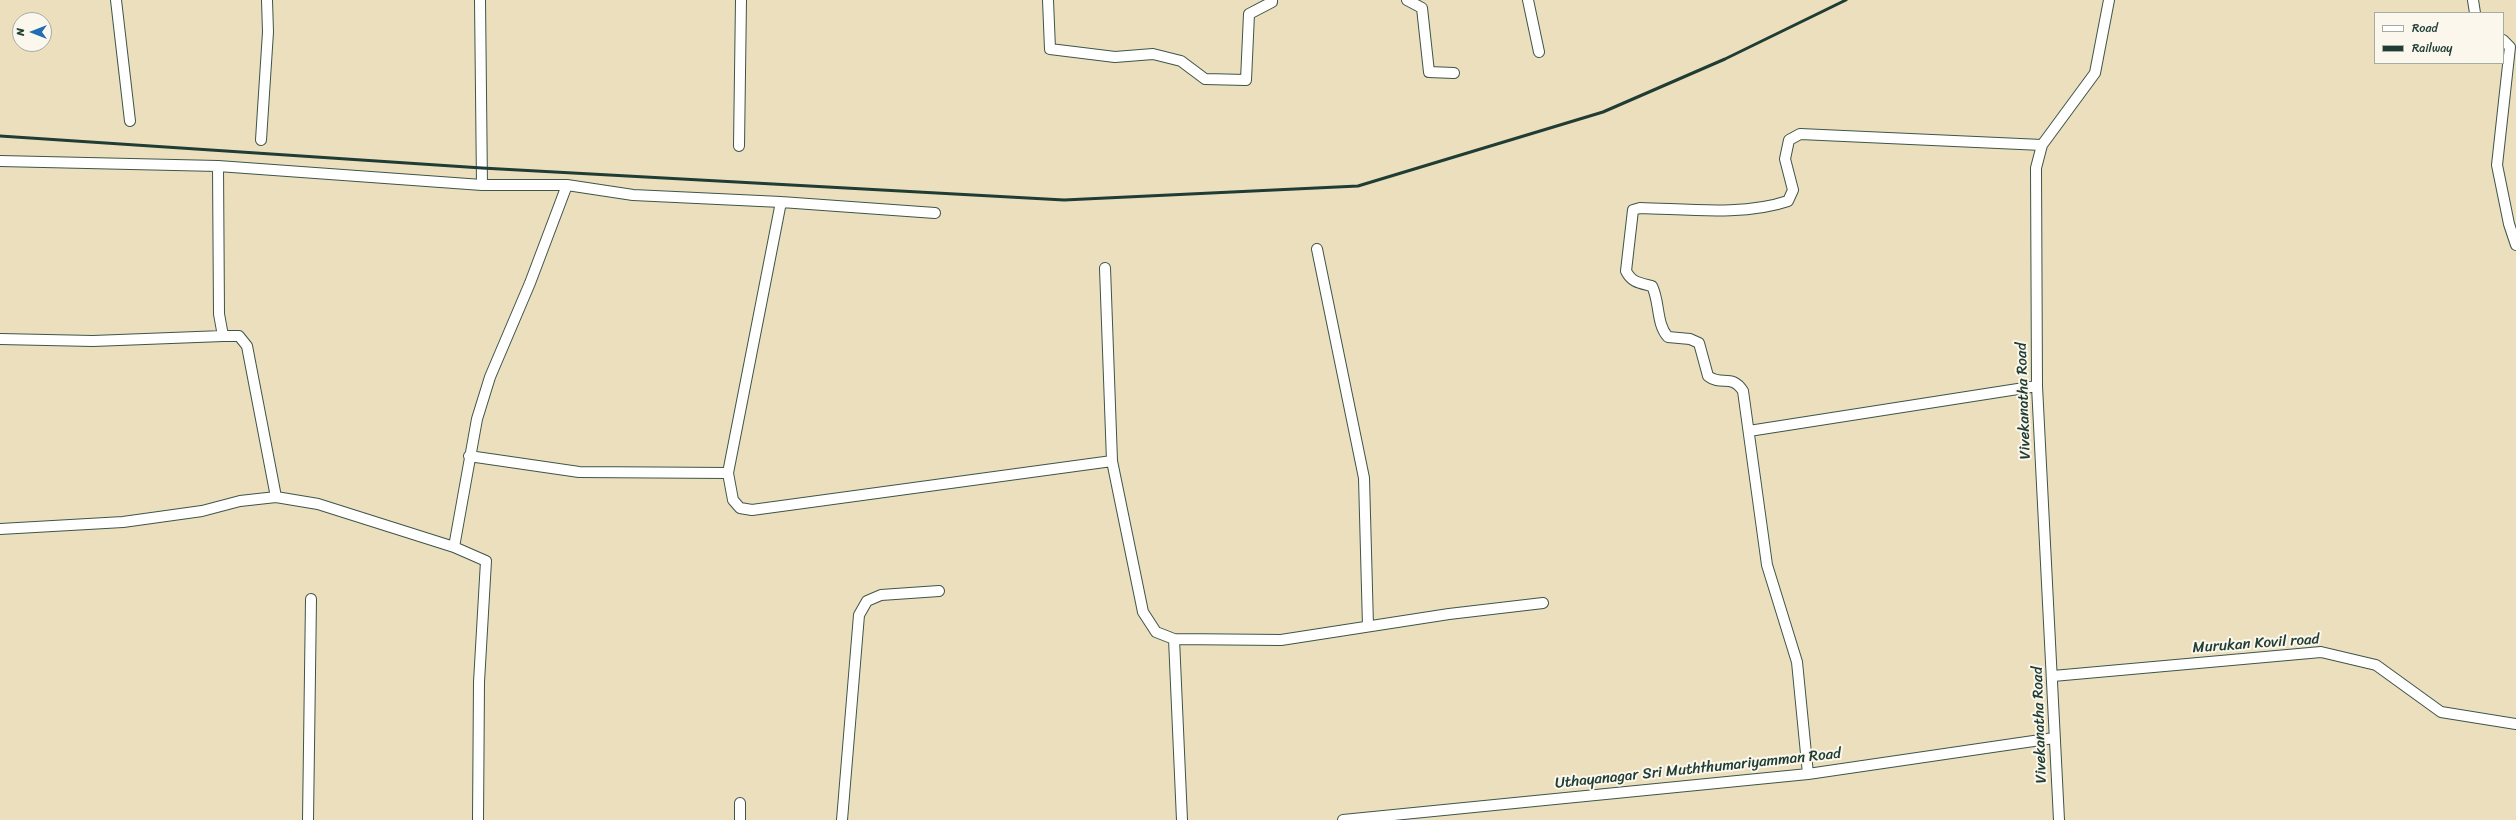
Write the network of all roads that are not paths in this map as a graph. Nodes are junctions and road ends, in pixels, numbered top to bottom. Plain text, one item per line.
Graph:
1 (116, 0) edge
2 (267, 0) edge
3 (480, 0) edge
4 (741, 0) edge
5 (1048, 0) edge
6 (1272, 0) edge
7 (1407, 0) edge
8 (1528, 0) edge
9 (2109, 0) edge
10 (2473, 0) edge
11 (2475, 12) edge
12 (2504, 41) edge
13 (1539, 52) dead end
14 (1454, 73) dead end
15 (130, 121) dead end
16 (261, 140) dead end
17 (2042, 145) junction
18 (739, 146) dead end
19 (0, 161) edge
20 (218, 166) junction
21 (482, 185) junction
22 (567, 185) junction
23 (781, 202) junction
24 (935, 213) dead end
25 (2516, 245) edge
26 (1317, 248) dead end
27 (1105, 268) dead end
28 (223, 336) junction
29 (0, 339) edge
30 (2037, 386) junction
31 (1749, 431) junction
32 (469, 456) junction
33 (1112, 461) junction
34 (728, 473) junction
35 (276, 497) junction
36 (0, 529) edge
37 (454, 547) junction
38 (939, 591) dead end
39 (311, 599) dead end
40 (1543, 603) dead end
41 (1368, 626) junction
42 (1174, 639) junction
43 (2053, 676) junction
44 (2516, 724) edge
45 (2054, 738) junction
46 (1808, 774) junction
47 (740, 803) dead end
48 (308, 820) edge
49 (478, 820) edge
50 (740, 820) edge
51 (842, 820) edge
52 (1182, 820) edge
53 (1343, 820) edge
54 (2059, 820) edge

1 - 15 street
2 - 16 street
3 - 21 street
4 - 18 street
5 - 6 street
7 - 14 street
8 - 13 street
9 - 17 street, Vivekanatha Road
10 - 11 street
12 - 25 street
17 - 30 street, Vivekanatha Road
17 - 31 street
19 - 20 street
20 - 21 street
20 - 28 street
21 - 22 street
22 - 23 street
22 - 32 street
23 - 24 street
23 - 34 street
26 - 41 street
27 - 33 street
28 - 29 street
28 - 35 street
30 - 31 street
30 - 43 street, Vivekanatha Road
31 - 46 street
32 - 34 street
32 - 37 street
33 - 34 street
33 - 42 street
35 - 36 street
35 - 37 street
37 - 49 street
38 - 51 street
39 - 48 street
40 - 41 street
41 - 42 street
42 - 52 street
43 - 44 street, Murukan Kovil road
43 - 45 street, Vivekanatha Road
45 - 46 street, Uthayanagar Sri Muththumariyamman Road
45 - 54 street, Vivekanatha Road
46 - 53 street, Uthayanagar Sri Muththumariyamman Road
47 - 50 street

